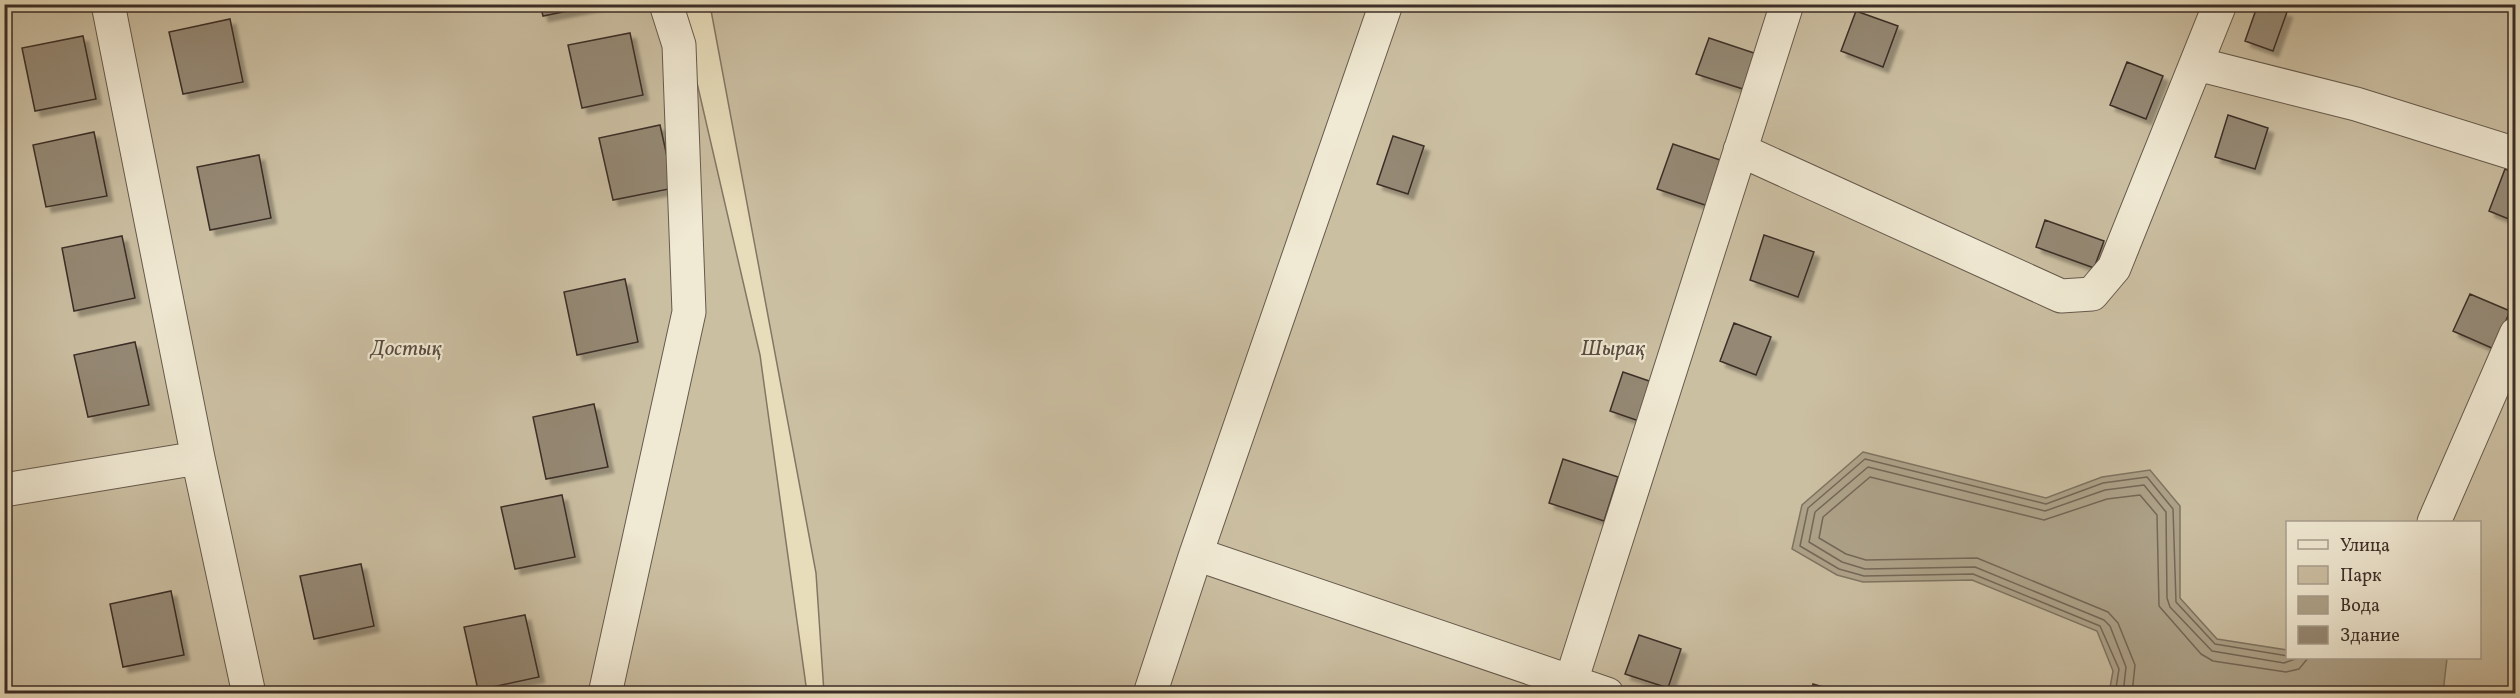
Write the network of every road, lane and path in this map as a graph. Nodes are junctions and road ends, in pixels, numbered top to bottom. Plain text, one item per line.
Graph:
1 (108, 4) edge
2 (666, 4) edge
3 (1386, 4) edge
4 (1787, 4) edge
5 (2220, 4) edge
6 (2197, 64) junction
7 (1740, 150) junction
8 (2516, 154) edge
9 (2516, 334) edge
10 (198, 458) junction
11 (4, 490) edge
12 (2434, 521) edge
13 (1196, 554) junction
14 (1569, 687) edge
15 (249, 693) edge
16 (605, 693) edge
17 (1150, 693) edge
18 (1607, 693) edge

1 - 10 street
2 - 16 street
3 - 13 street
4 - 7 street
5 - 6 street
6 - 7 street
6 - 8 street
7 - 14 street
9 - 12 street
10 - 11 street
10 - 15 street
13 - 14 street
13 - 17 street
14 - 18 street

